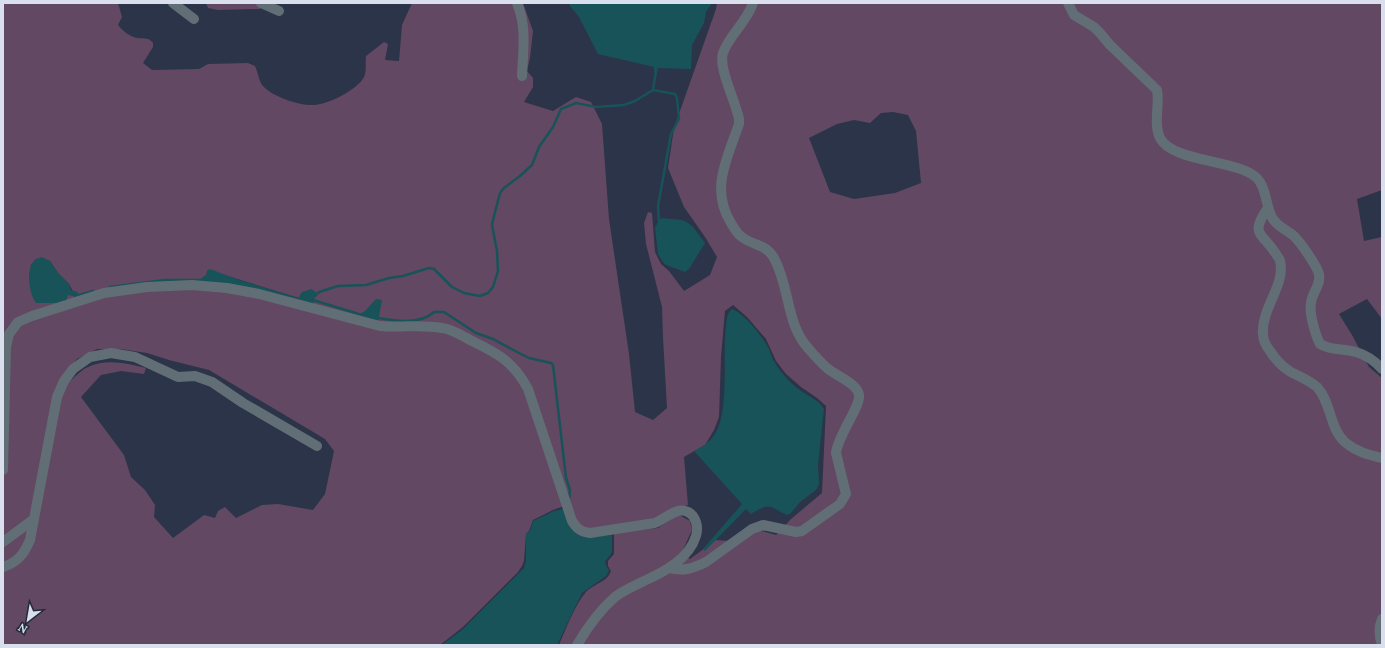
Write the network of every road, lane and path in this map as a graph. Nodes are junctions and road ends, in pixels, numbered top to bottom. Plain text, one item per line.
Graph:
1 (173, 3) edge
2 (260, 3) edge
3 (517, 3) edge
4 (753, 3) edge
5 (1068, 3) edge
6 (279, 11) dead end
7 (194, 19) dead end
8 (522, 76) dead end
9 (1268, 208) junction
10 (1382, 369) edge
11 (317, 446) dead end
12 (1382, 458) edge
13 (3, 470) edge
14 (34, 519) junction
15 (3, 542) edge
16 (3, 567) edge
17 (669, 568) junction
18 (1382, 619) edge
19 (577, 645) edge
20 (1382, 645) edge

1 - 7 street
2 - 6 street
3 - 8 street
4 - 17 street
5 - 9 street
9 - 10 street
9 - 12 street
11 - 14 street
13 - 17 street
14 - 15 street
14 - 16 street
17 - 19 street
18 - 20 street

